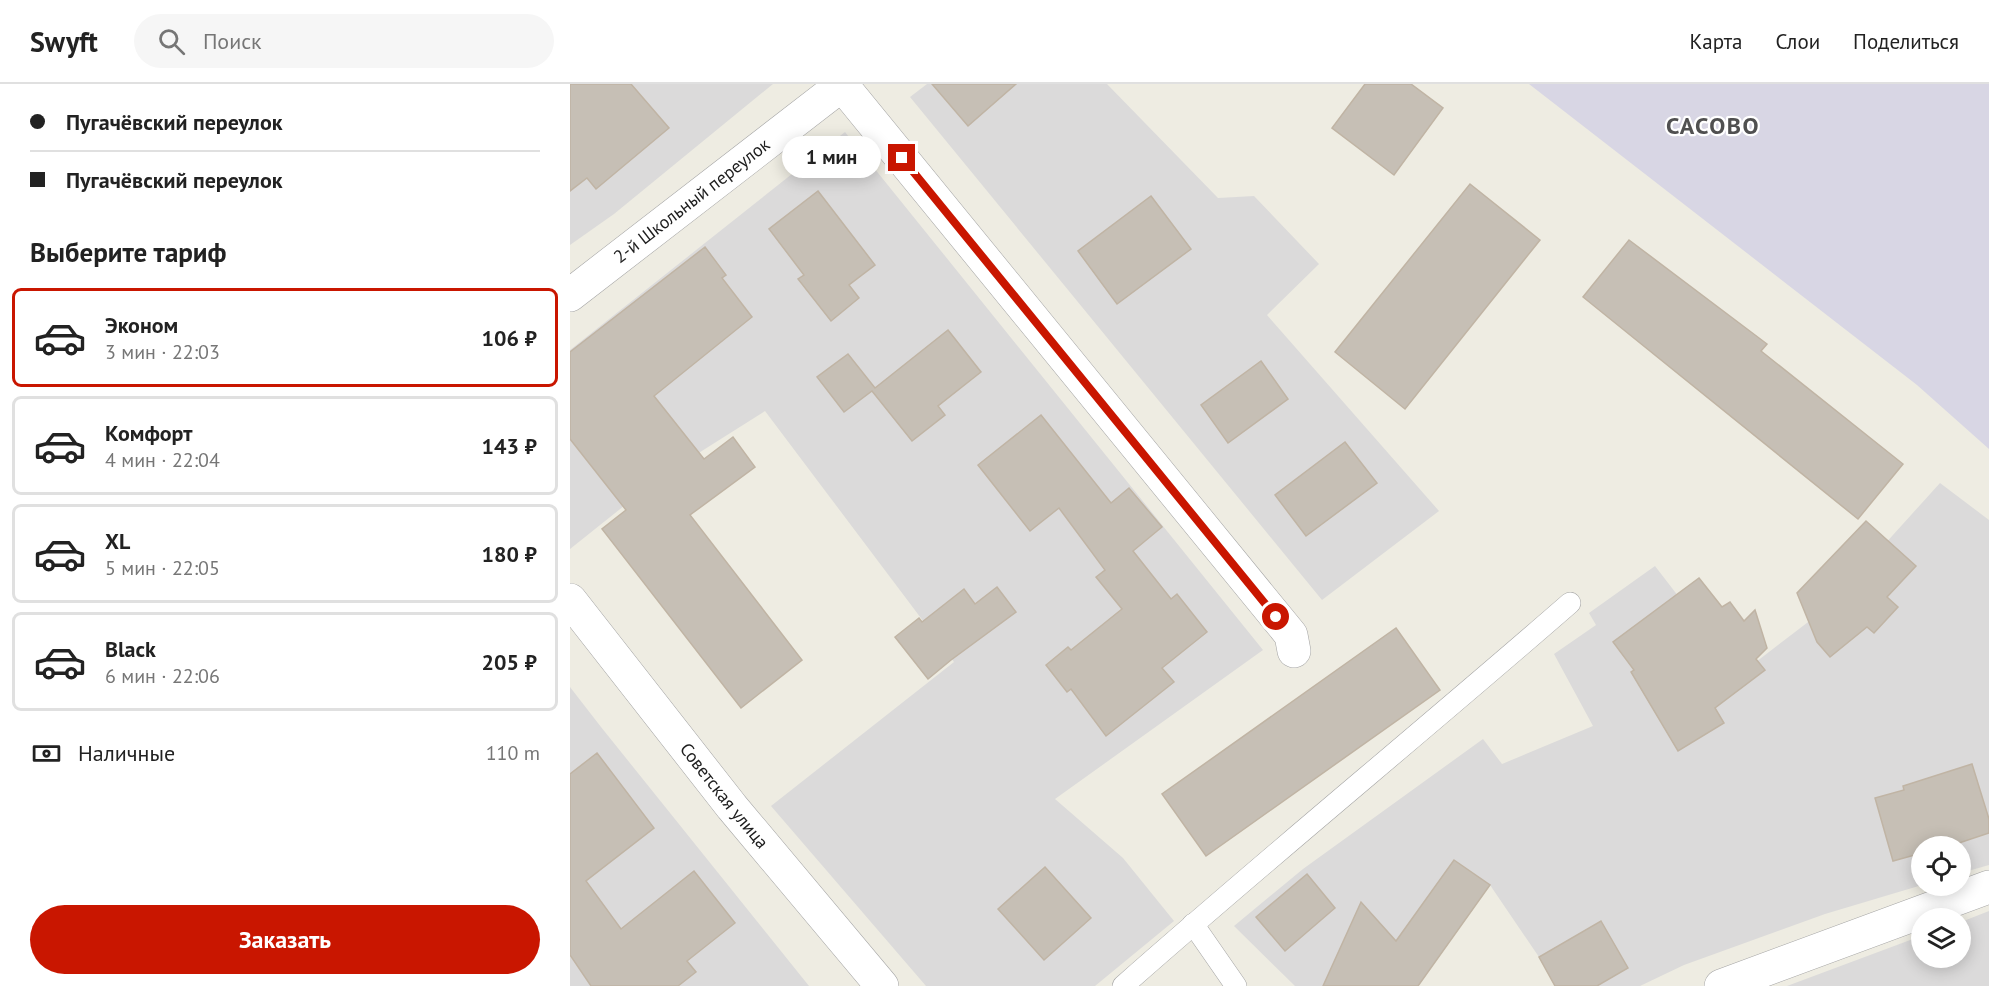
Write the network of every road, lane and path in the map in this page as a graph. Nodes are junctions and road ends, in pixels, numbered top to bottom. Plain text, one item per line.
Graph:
1 (843, 84) edge
2 (570, 296) edge
3 (570, 600) edge
4 (1570, 603) dead end
5 (1294, 651) dead end
6 (1989, 887) edge
7 (1193, 924) junction
8 (882, 986) edge
9 (1123, 986) edge
10 (1236, 986) edge
11 (1721, 986) edge

1 - 2 street, 2-й Школьный переулок
1 - 5 street
3 - 8 street, Советская улица
4 - 7 lane
6 - 11 street
7 - 9 lane
7 - 10 lane

